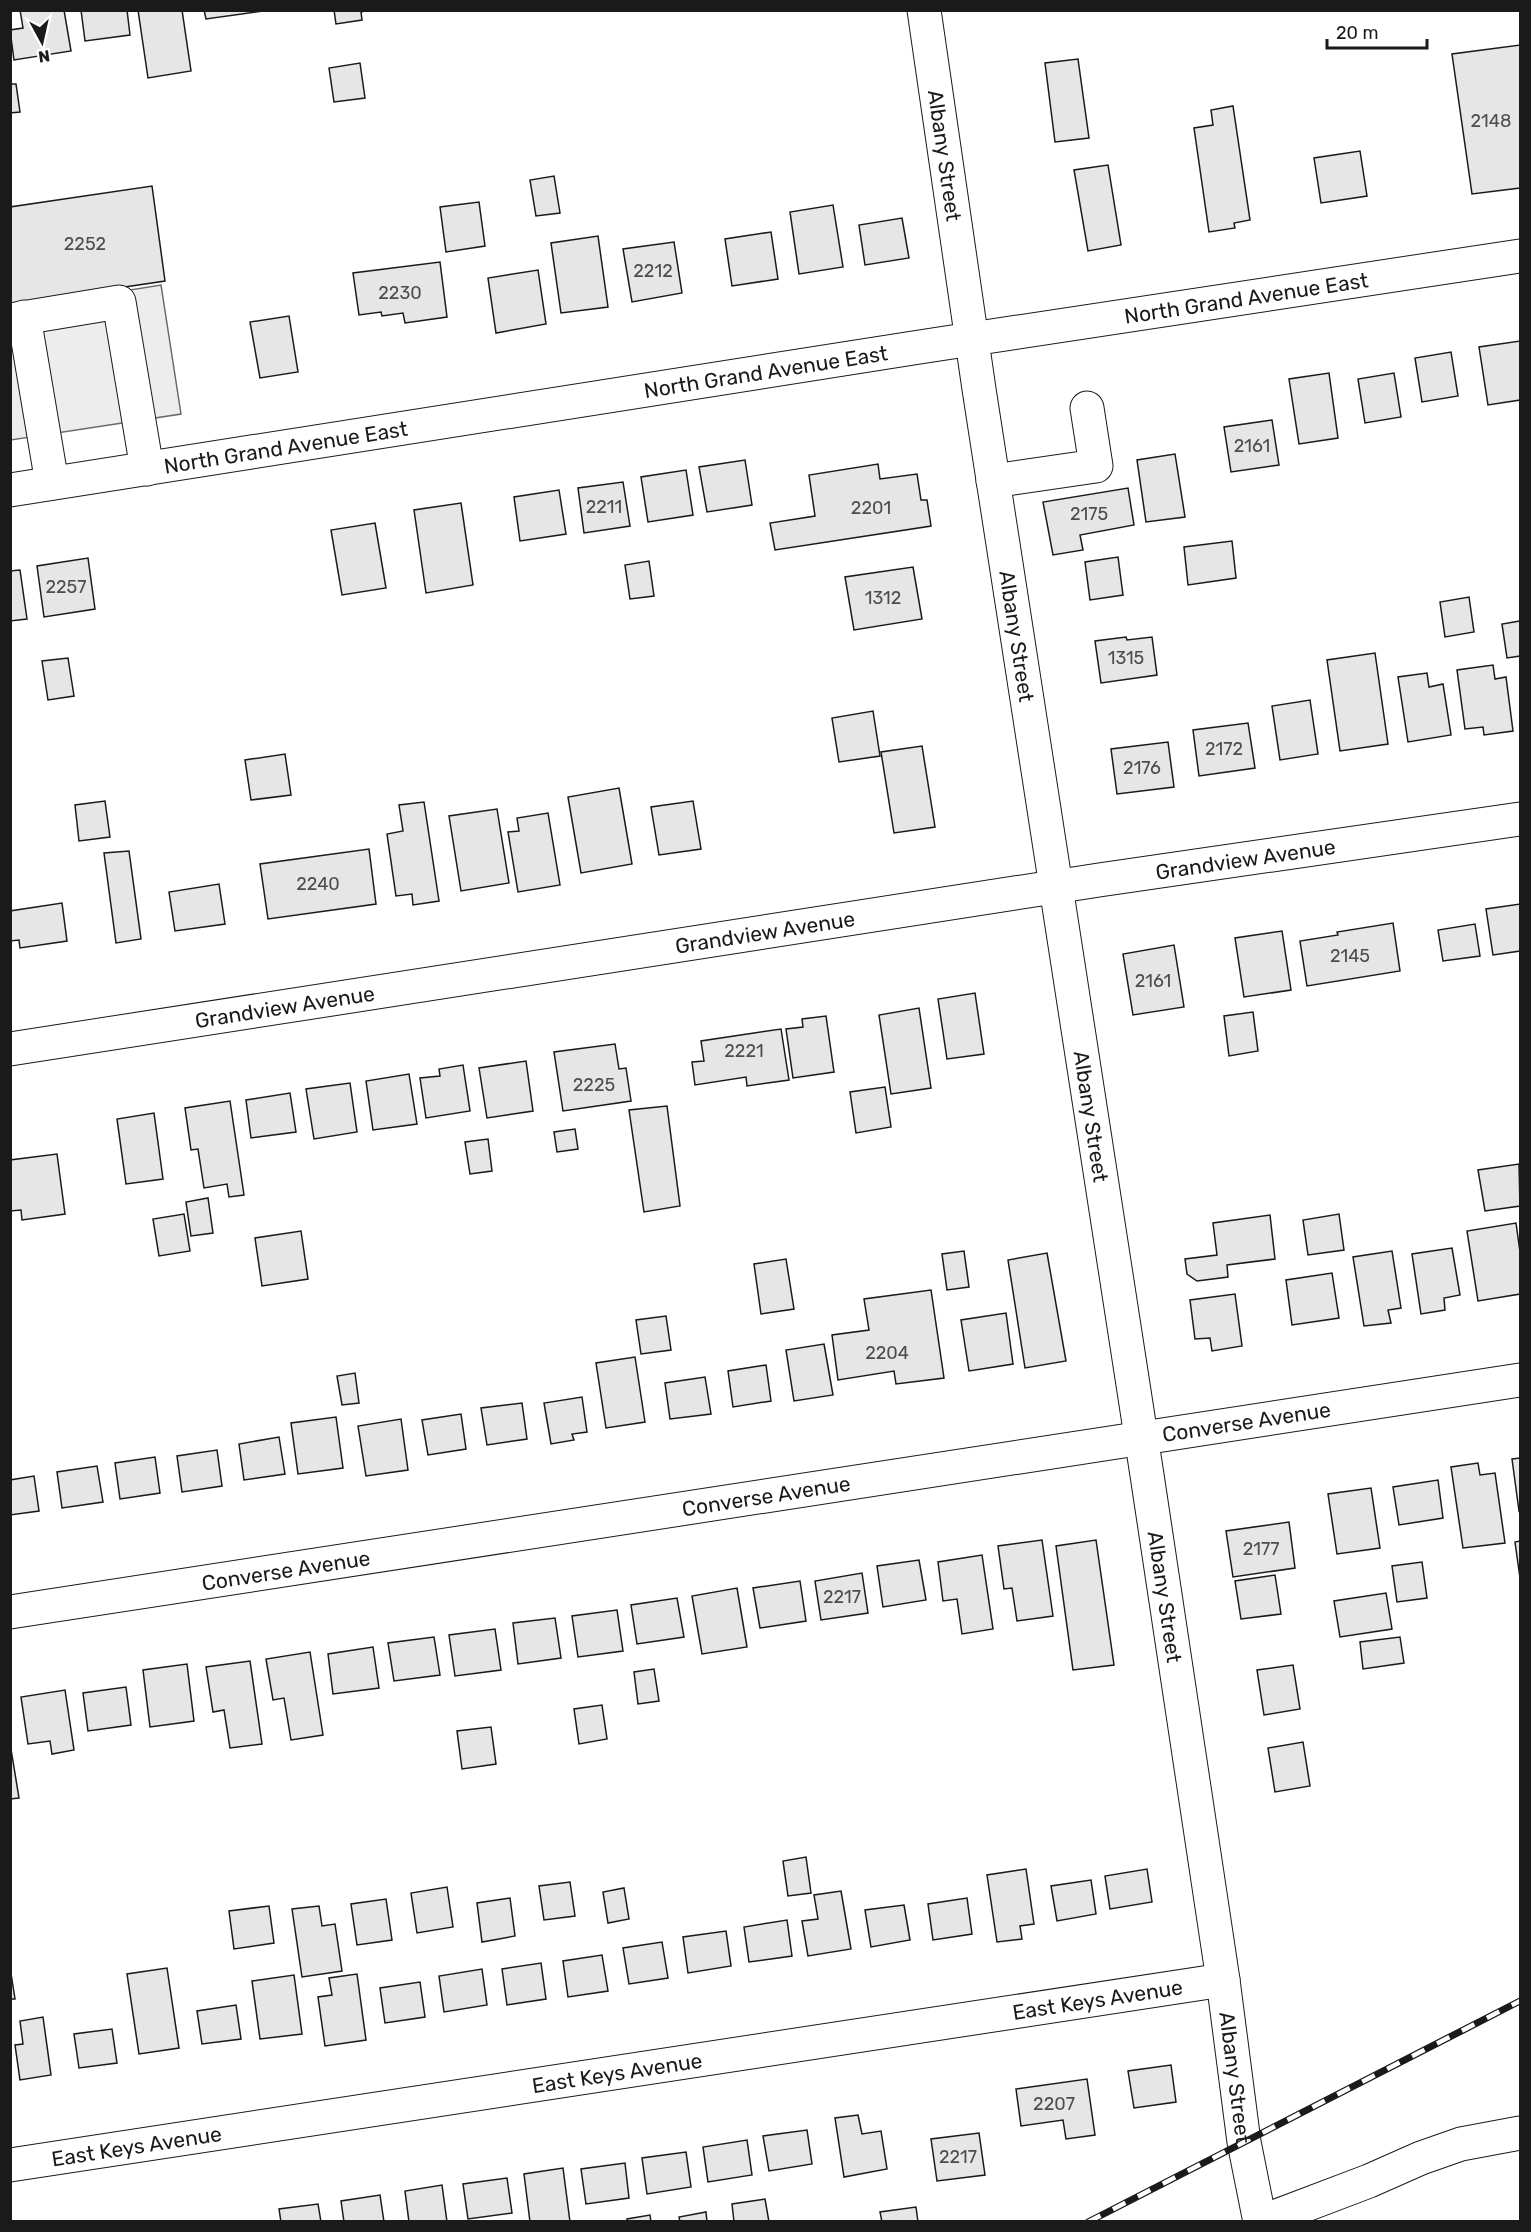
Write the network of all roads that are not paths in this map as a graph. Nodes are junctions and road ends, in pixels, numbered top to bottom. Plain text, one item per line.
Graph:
1 (924, 10) edge
2 (1521, 256) edge
3 (17, 318) edge
4 (972, 339) junction
5 (1088, 408) dead end
6 (147, 468) junction
7 (993, 481) junction
8 (52, 483) junction
9 (10, 490) edge
10 (1521, 819) edge
11 (1056, 887) junction
12 (10, 1049) edge
13 (1521, 1380) edge
14 (1140, 1436) junction
15 (10, 1612) edge
16 (1223, 1980) junction
17 (1521, 2133) edge
18 (10, 2165) edge
19 (1261, 2222) edge

1 - 4 street, Albany Street
2 - 4 street, North Grand Avenue East
3 - 6 street
3 - 8 street
4 - 6 street, North Grand Avenue East
4 - 7 street, Albany Street
5 - 7 street
6 - 8 street, North Grand Avenue East
7 - 11 street, Albany Street
8 - 9 street, North Grand Avenue East
10 - 11 street, Grandview Avenue
11 - 12 street, Grandview Avenue
11 - 14 street, Albany Street
13 - 14 street, Converse Avenue
14 - 15 street, Converse Avenue
14 - 16 street, Albany Street
16 - 18 street, East Keys Avenue
16 - 19 street, Albany Street
17 - 19 street

